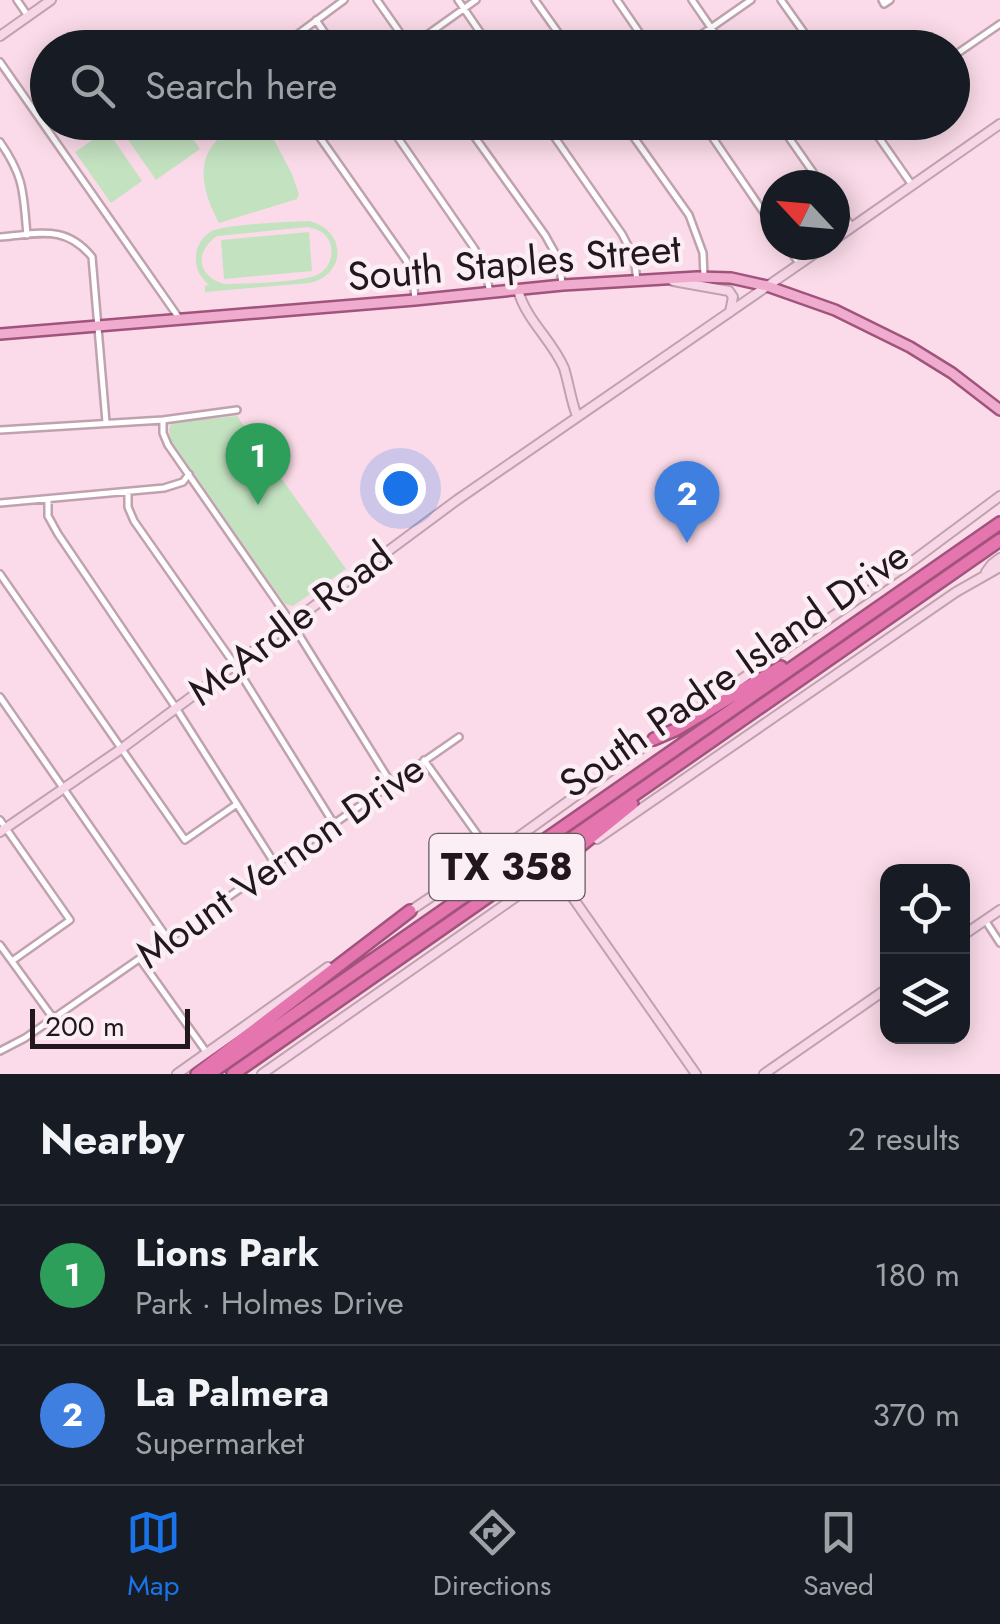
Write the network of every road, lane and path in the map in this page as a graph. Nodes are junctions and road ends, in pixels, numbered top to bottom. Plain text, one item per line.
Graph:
1 (17, 0) edge
2 (51, 0) edge
3 (344, 0) edge
4 (377, 0) edge
5 (458, 0) edge
6 (476, 0) edge
7 (535, 0) edge
8 (617, 0) edge
9 (692, 0) edge
10 (751, 0) edge
11 (782, 0) edge
12 (882, 0) edge
13 (890, 0) edge
14 (464, 9) junction
15 (28, 16) junction
16 (316, 20) junction
17 (1000, 24) edge
18 (710, 26) junction
19 (303, 30) edge
20 (323, 30) edge
21 (398, 30) edge
22 (434, 30) edge
23 (479, 30) edge
24 (556, 30) edge
25 (638, 30) edge
26 (705, 30) edge
27 (713, 30) edge
28 (803, 30) edge
29 (0, 36) edge
30 (970, 45) edge
31 (0, 62) edge
32 (30, 105) edge
33 (1000, 124) edge
34 (54, 140) edge
35 (322, 140) edge
36 (399, 140) edge
37 (477, 140) edge
38 (557, 140) edge
39 (636, 140) edge
40 (714, 140) edge
41 (791, 140) edge
42 (881, 140) edge
43 (0, 142) edge
44 (812, 170) edge
45 (912, 185) junction
46 (760, 207) edge
47 (850, 224) edge
48 (852, 227) joint
49 (27, 235) junction
50 (0, 236) edge
51 (797, 260) edge
52 (806, 260) edge
53 (800, 264) junction
54 (704, 277) junction
55 (662, 280) junction
56 (637, 282) junction
57 (562, 285) junction
58 (767, 286) junction
59 (518, 290) junction
60 (490, 293) junction
61 (415, 300) junction
62 (730, 312) junction
63 (180, 320) junction
64 (98, 326) junction
65 (0, 334) edge
66 (237, 410) dead end
67 (1000, 410) edge
68 (578, 416) junction
69 (164, 420) junction
70 (106, 422) junction
71 (0, 430) edge
72 (189, 474) junction
73 (128, 493) junction
74 (998, 498) edge
75 (48, 500) junction
76 (0, 503) edge
77 (1000, 522) edge
78 (1000, 540) edge
79 (1000, 558) edge
80 (1000, 566) edge
81 (0, 574) edge
82 (984, 576) junction
83 (291, 622) junction
84 (804, 659) junction
85 (235, 665) junction
86 (0, 697) edge
87 (176, 708) junction
88 (460, 737) dead end
89 (654, 740) junction
90 (122, 749) junction
91 (692, 753) junction
92 (424, 760) junction
93 (391, 782) junction
94 (64, 787) junction
95 (237, 804) junction
96 (334, 824) junction
97 (2, 827) edge
98 (492, 856) junction
99 (276, 864) junction
100 (561, 864) junction
101 (545, 876) junction
102 (532, 885) junction
103 (566, 888) junction
104 (1000, 910) edge
105 (410, 911) junction
106 (984, 920) junction
107 (970, 930) edge
108 (168, 940) junction
109 (1000, 942) edge
110 (0, 945) edge
111 (140, 959) junction
112 (12, 961) junction
113 (880, 994) edge
114 (53, 1018) junction
115 (0, 1051) edge
116 (207, 1053) junction
117 (176, 1074) edge
118 (197, 1074) edge
119 (209, 1074) edge
120 (233, 1074) edge
121 (262, 1074) edge
122 (696, 1074) edge
123 (764, 1074) edge

1 - 15 street
2 - 15 main road
3 - 16 street
4 - 21 street
5 - 14 street
6 - 14 street
7 - 24 street
8 - 25 street
9 - 18 street
10 - 18 street
11 - 28 street
12 - 13 street
14 - 22 street
14 - 23 street
15 - 29 main road
16 - 19 street
16 - 20 street
17 - 30 street
18 - 26 street
18 - 27 street
31 - 32 street
33 - 45 main road
34 - 63 street
35 - 61 street
36 - 60 street
37 - 57 street
38 - 56 street
39 - 54 street
40 - 46 street
41 - 44 street
42 - 45 street
43 - 49 street
45 - 48 main road
47 - 48 street
49 - 50 street
49 - 64 street
51 - 53 street
52 - 53 main road, McArdle Road
53 - 58 main road, McArdle Road
54 - 55 main road, South Staples Street
54 - 58 main road, South Staples Street
55 - 56 main road, South Staples Street
55 - 62 main road
56 - 57 main road, South Staples Street
57 - 59 main road, South Staples Street
58 - 62 main road, McArdle Road
58 - 67 main road, South Staples Street
59 - 60 main road, South Staples Street
59 - 68 main road
60 - 61 main road, South Staples Street
61 - 63 main road, South Staples Street
62 - 68 main road, McArdle Road
63 - 64 main road, South Staples Street
64 - 65 main road, South Staples Street
64 - 70 street
66 - 69 street
68 - 83 main road, McArdle Road
69 - 70 street
69 - 72 street
70 - 71 street
72 - 73 street
72 - 83 street
73 - 75 street
73 - 85 street
74 - 89 main road
75 - 76 street
75 - 87 street
77 - 84 highway, South Padre Island Drive / TX 358
78 - 91 highway, South Padre Island Drive / TX 358
79 - 82 main road
80 - 82 main road
81 - 90 street
82 - 100 main road
83 - 85 main road, McArdle Road
83 - 93 street
84 - 89 highway
84 - 119 highway, South Padre Island Drive / TX 358
85 - 87 main road, McArdle Road
85 - 96 street
86 - 94 street
87 - 90 main road, McArdle Road
87 - 95 street
88 - 92 street, Mount Vernon Drive
89 - 98 main road
90 - 94 main road, McArdle Road
90 - 95 street
91 - 102 highway
91 - 120 highway, South Padre Island Drive / TX 358
92 - 93 street, Mount Vernon Drive
92 - 98 street
93 - 96 street, Mount Vernon Drive
94 - 97 main road, McArdle Road
94 - 108 street
95 - 99 street
96 - 99 street, Mount Vernon Drive
97 - 112 street
98 - 105 main road
99 - 108 street, Mount Vernon Drive
100 - 101 main road
100 - 103 main road
101 - 102 main road
101 - 103 main road
102 - 121 main road
103 - 122 main road
104 - 106 main road
105 - 116 main road
105 - 118 highway
106 - 107 main road
106 - 109 street
108 - 111 street, Mount Vernon Drive
110 - 112 street
111 - 114 street, Mount Vernon Drive
111 - 116 street
112 - 114 street
113 - 123 main road
114 - 115 street, Mount Vernon Drive
116 - 117 main road

